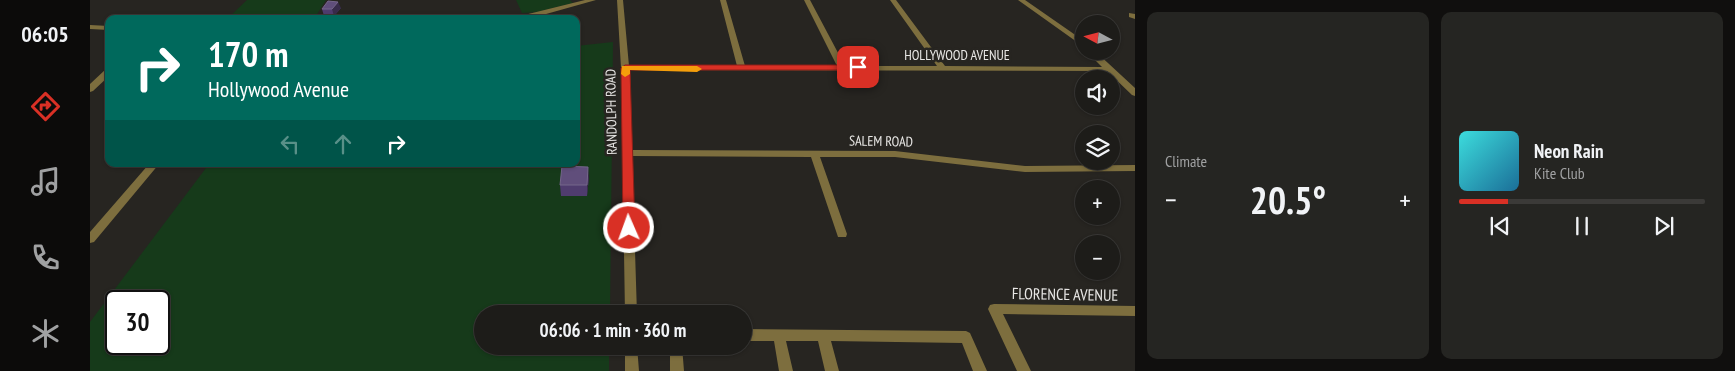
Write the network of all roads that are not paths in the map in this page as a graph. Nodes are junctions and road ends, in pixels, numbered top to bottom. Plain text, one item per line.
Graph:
1 (593, 0) edge
2 (620, 0) edge
3 (723, 0) edge
4 (807, 0) edge
5 (893, 0) edge
6 (1021, 0) edge
7 (582, 2) edge
8 (528, 15) edge
9 (90, 27) edge
10 (105, 28) edge
11 (1075, 39) edge
12 (1099, 60) edge
13 (841, 67) junction
14 (625, 68) junction
15 (942, 68) junction
16 (742, 69) junction
17 (1108, 69) junction
18 (105, 75) edge
19 (90, 89) edge
20 (1135, 92) edge
21 (627, 153) junction
22 (815, 155) junction
23 (151, 167) edge
24 (1135, 168) edge
25 (842, 234) dead end
26 (90, 239) edge
27 (631, 305) edge
28 (1135, 311) edge
29 (752, 335) edge
30 (779, 336) junction
31 (823, 336) junction
32 (631, 355) edge
33 (676, 355) edge
34 (632, 371) edge
35 (677, 371) edge
36 (786, 371) edge
37 (832, 371) edge
38 (980, 371) edge
39 (1024, 371) edge

1 - 7 street
2 - 14 street, RANDOLPH ROAD
3 - 16 street
4 - 13 street
5 - 15 street
6 - 11 street
7 - 8 street
9 - 10 street
12 - 17 street
13 - 15 street, HOLLYWOOD AVENUE
13 - 16 street, HOLLYWOOD AVENUE
14 - 16 street, HOLLYWOOD AVENUE
14 - 21 street, RANDOLPH ROAD
15 - 17 street, HOLLYWOOD AVENUE
17 - 20 street
18 - 19 street
21 - 22 street, SALEM ROAD
21 - 27 street, RANDOLPH ROAD
22 - 24 street, SALEM ROAD
22 - 25 street
23 - 26 street
28 - 39 street, FLORENCE AVENUE
29 - 30 street
30 - 31 street
30 - 36 street
31 - 37 street
31 - 38 street
32 - 34 street
33 - 35 street

